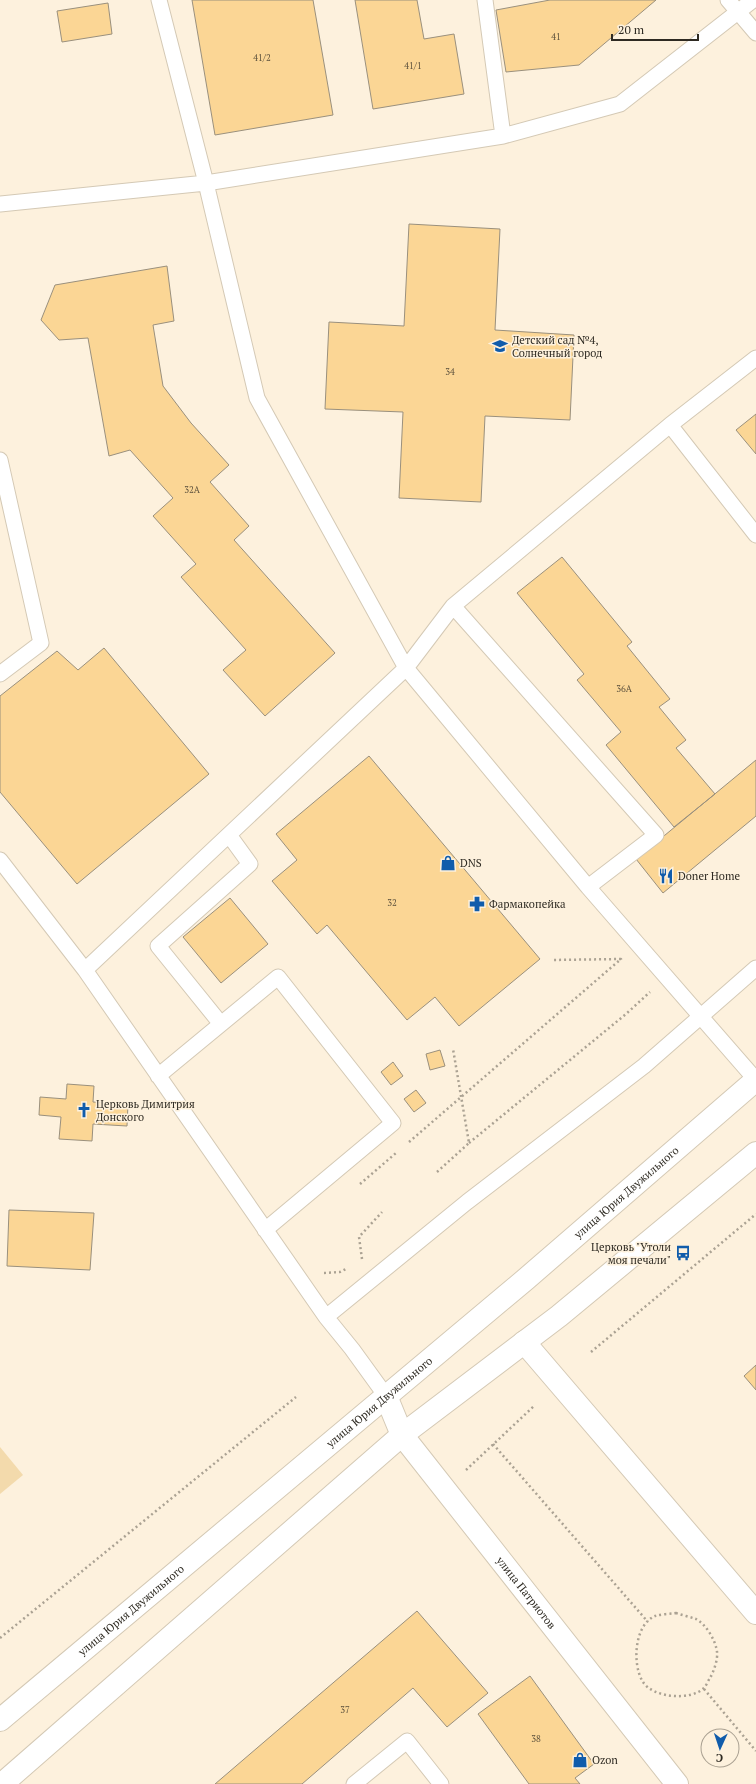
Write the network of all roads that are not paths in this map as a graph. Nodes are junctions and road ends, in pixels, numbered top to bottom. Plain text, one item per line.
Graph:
1 (159, 0) edge
2 (485, 0) edge
3 (728, 0) edge
4 (752, 0) edge
5 (738, 12) junction
6 (756, 33) edge
7 (503, 136) junction
8 (206, 183) junction
9 (0, 204) edge
10 (756, 358) edge
11 (670, 425) junction
12 (0, 460) edge
13 (756, 535) edge
14 (453, 606) junction
15 (406, 668) junction
16 (0, 674) edge
17 (229, 835) junction
18 (0, 860) edge
19 (588, 886) junction
20 (756, 968) edge
21 (85, 970) junction
22 (701, 1016) junction
23 (221, 1024) junction
24 (158, 1076) junction
25 (756, 1080) edge
26 (756, 1153) edge
27 (266, 1230) junction
28 (326, 1317) junction
29 (524, 1342) junction
30 (386, 1396) junction
31 (402, 1435) junction
32 (756, 1613) edge
33 (0, 1720) edge
34 (2, 1784) edge
35 (354, 1784) edge
36 (442, 1784) edge
37 (677, 1784) edge

1 - 8 lane
2 - 7 lane
3 - 5 lane
4 - 5 lane
5 - 6 lane
5 - 7 lane
7 - 8 lane
8 - 9 lane
8 - 15 lane
10 - 11 lane
11 - 13 lane
11 - 14 lane
12 - 16 lane
14 - 15 lane
14 - 19 lane
15 - 17 lane
15 - 19 lane
17 - 21 lane
17 - 23 lane
18 - 21 lane
19 - 22 lane
20 - 22 lane
21 - 24 lane
22 - 25 lane
22 - 28 lane
23 - 24 lane
23 - 27 lane
24 - 27 lane
25 - 30 street, улица Юрия Двужильного
26 - 29 street
27 - 28 lane
28 - 30 lane
29 - 31 street
29 - 32 street
30 - 31 street, улица Патриотов
30 - 33 street, улица Юрия Двужильного
31 - 34 street
31 - 37 street, улица Патриотов
35 - 36 lane

